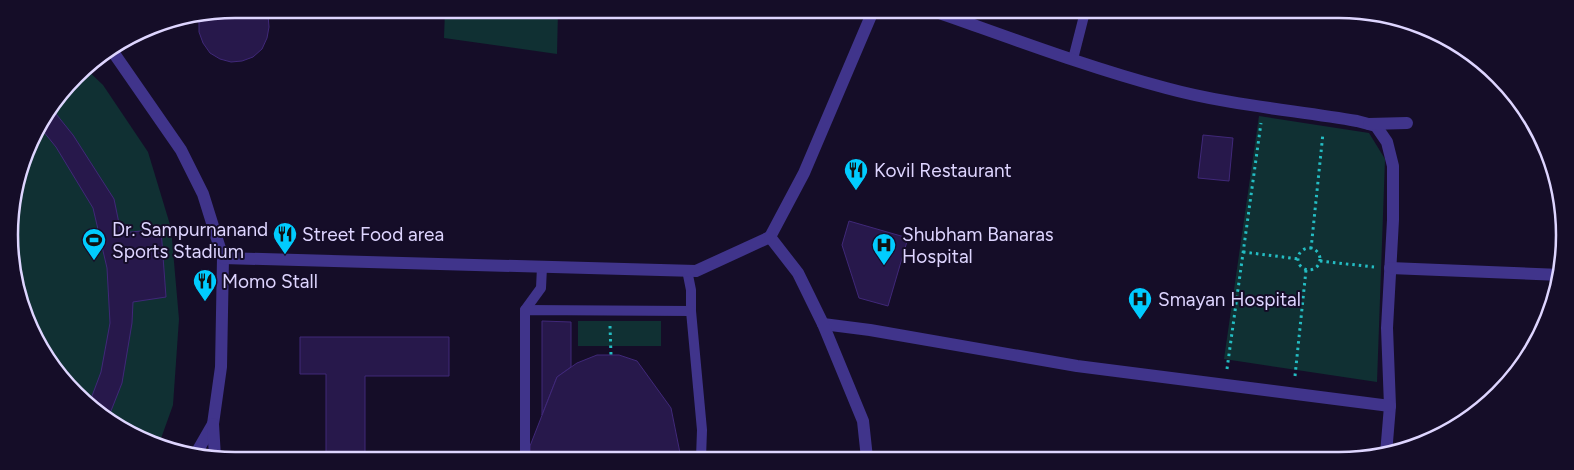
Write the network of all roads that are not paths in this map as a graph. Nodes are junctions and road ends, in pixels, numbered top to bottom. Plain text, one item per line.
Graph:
1 (870, 18) edge
2 (954, 18) edge
3 (1083, 18) edge
4 (114, 54) edge
5 (1073, 59) junction
6 (1407, 123) dead end
7 (1369, 124) junction
8 (770, 237) junction
9 (223, 258) junction
10 (542, 267) junction
11 (1390, 268) junction
12 (686, 270) junction
13 (1553, 275) edge
14 (525, 310) junction
15 (691, 311) junction
16 (823, 324) junction
17 (1390, 406) junction
18 (213, 424) junction
19 (1387, 447) edge
20 (199, 449) edge
21 (215, 452) edge
22 (525, 452) edge
23 (701, 452) edge
24 (866, 452) edge

1 - 8 street
2 - 5 street
3 - 5 lane
4 - 9 street
5 - 7 street
6 - 7 street
7 - 11 street
8 - 12 street
8 - 16 street
9 - 10 street
9 - 18 street
10 - 12 street
10 - 14 lane
11 - 13 street
11 - 17 street
12 - 15 lane
14 - 15 lane
14 - 22 lane
15 - 23 lane
16 - 17 street
16 - 24 street
17 - 19 street
18 - 20 street
18 - 21 street

